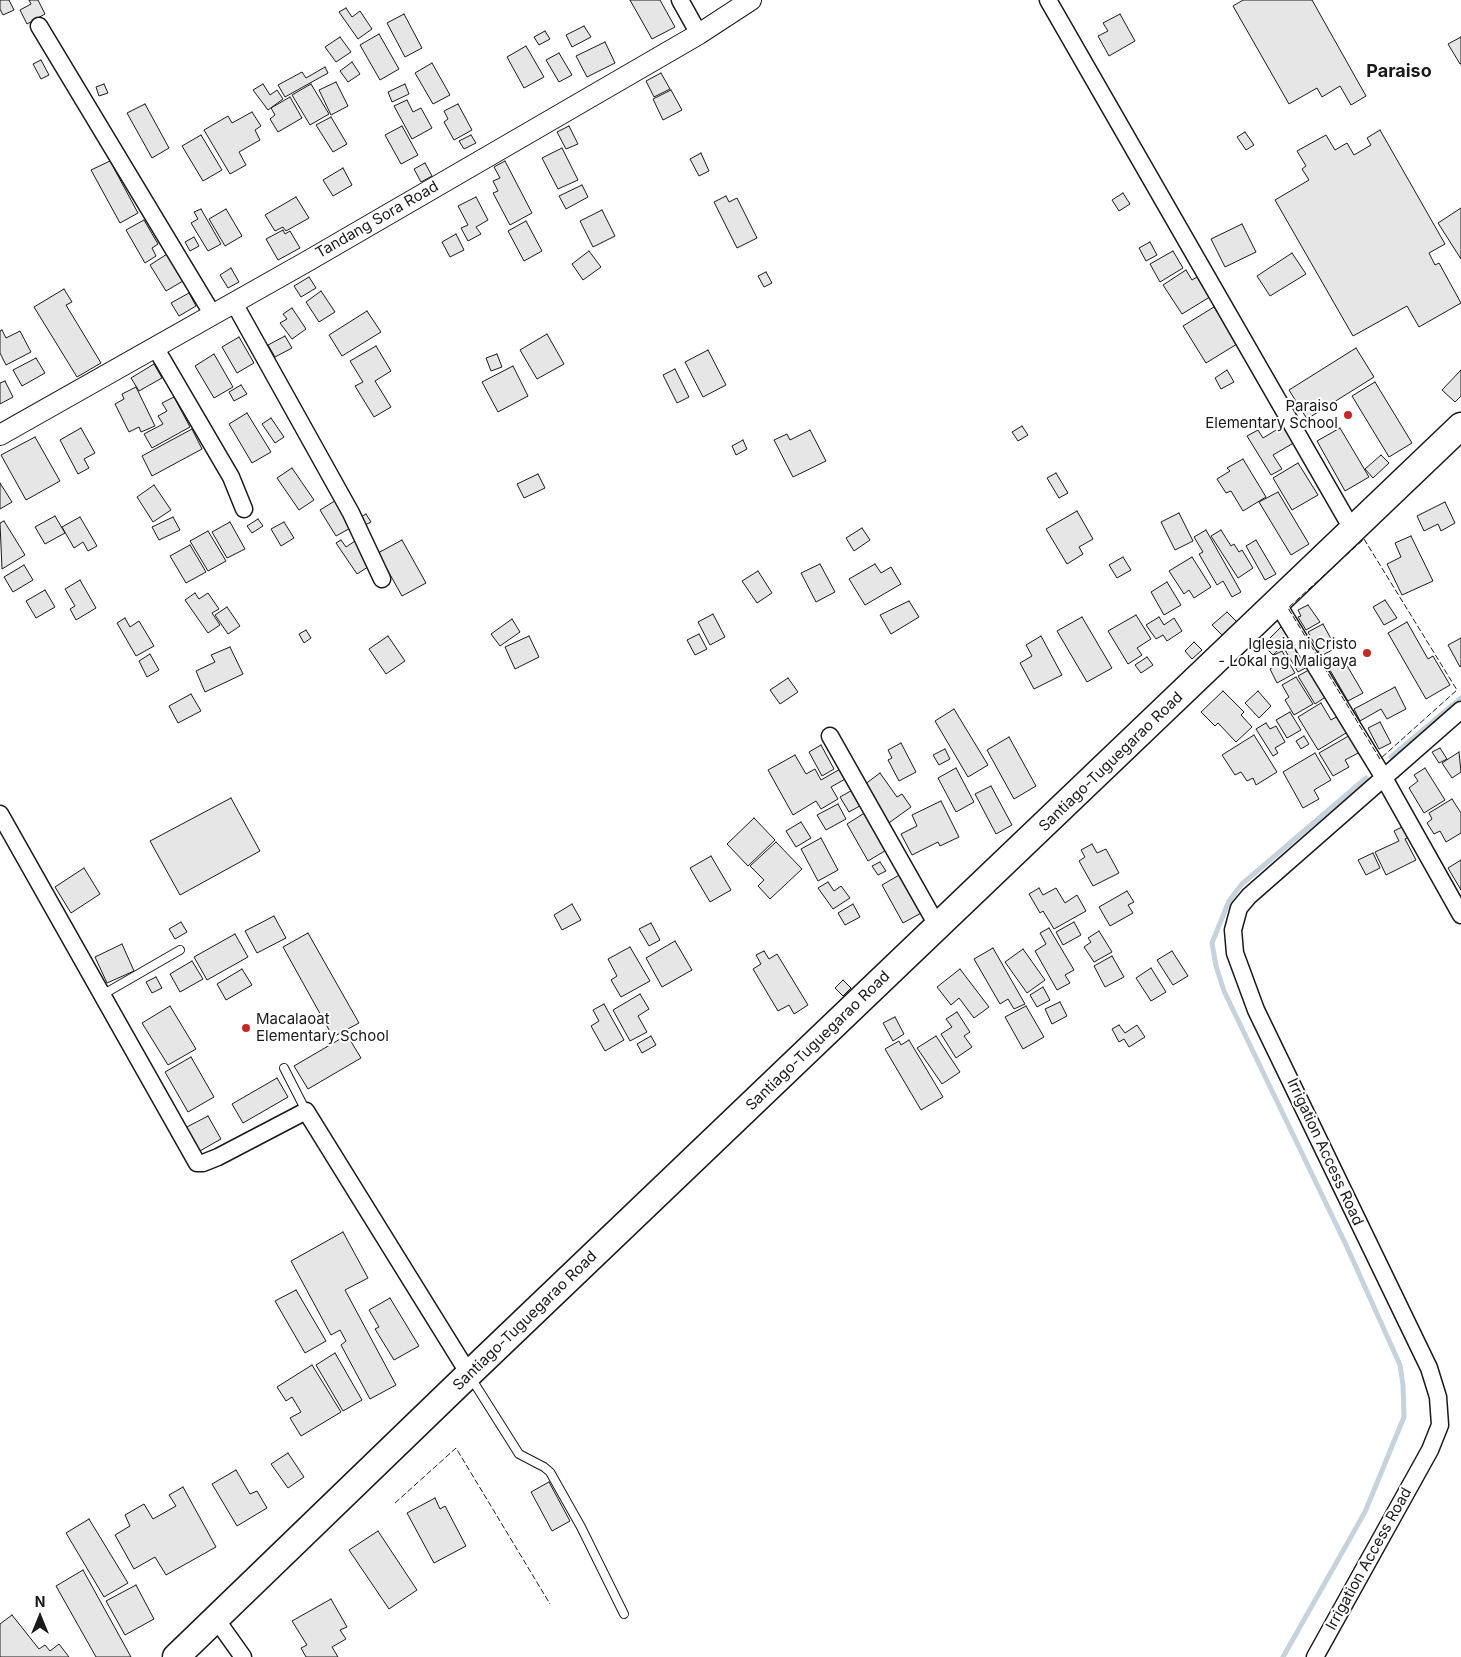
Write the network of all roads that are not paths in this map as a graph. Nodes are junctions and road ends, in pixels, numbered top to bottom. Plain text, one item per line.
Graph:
1 (680, 0) edge
2 (752, 0) edge
3 (1048, 0) edge
4 (39, 26) dead end
5 (699, 34) junction
6 (234, 302) junction
7 (213, 315) junction
8 (155, 347) junction
9 (1461, 426) edge
10 (0, 435) edge
11 (244, 509) dead end
12 (1352, 528) junction
13 (382, 579) dead end
14 (1277, 603) junction
15 (1461, 710) edge
16 (830, 736) dead end
17 (1384, 778) junction
18 (0, 814) edge
19 (1461, 914) edge
20 (938, 927) junction
21 (180, 950) dead end
22 (102, 995) junction
23 (284, 1068) dead end
24 (306, 1111) junction
25 (469, 1374) junction
26 (624, 1614) dead end
27 (216, 1619) junction
28 (176, 1657) edge
29 (244, 1657) edge
30 (1315, 1657) edge

1 - 5 street
2 - 5 street, Tandang Sora Road
3 - 12 street
4 - 7 street
5 - 6 street, Tandang Sora Road
6 - 7 street, Tandang Sora Road
6 - 13 street
7 - 8 street, Tandang Sora Road
8 - 10 street, Tandang Sora Road
8 - 11 street
9 - 12 highway, Santiago-Tuguegarao Road
12 - 14 highway, Santiago-Tuguegarao Road
14 - 17 street
14 - 20 highway, Santiago-Tuguegarao Road
15 - 17 street, Irrigation Access Road
16 - 20 street
17 - 19 street
17 - 30 street, Irrigation Access Road
18 - 22 street
20 - 25 highway, Santiago-Tuguegarao Road
21 - 22 lane
22 - 24 street
23 - 24 lane
24 - 25 street
25 - 26 lane
25 - 27 highway, Santiago-Tuguegarao Road
27 - 28 highway, Santiago-Tuguegarao Road
27 - 29 street

